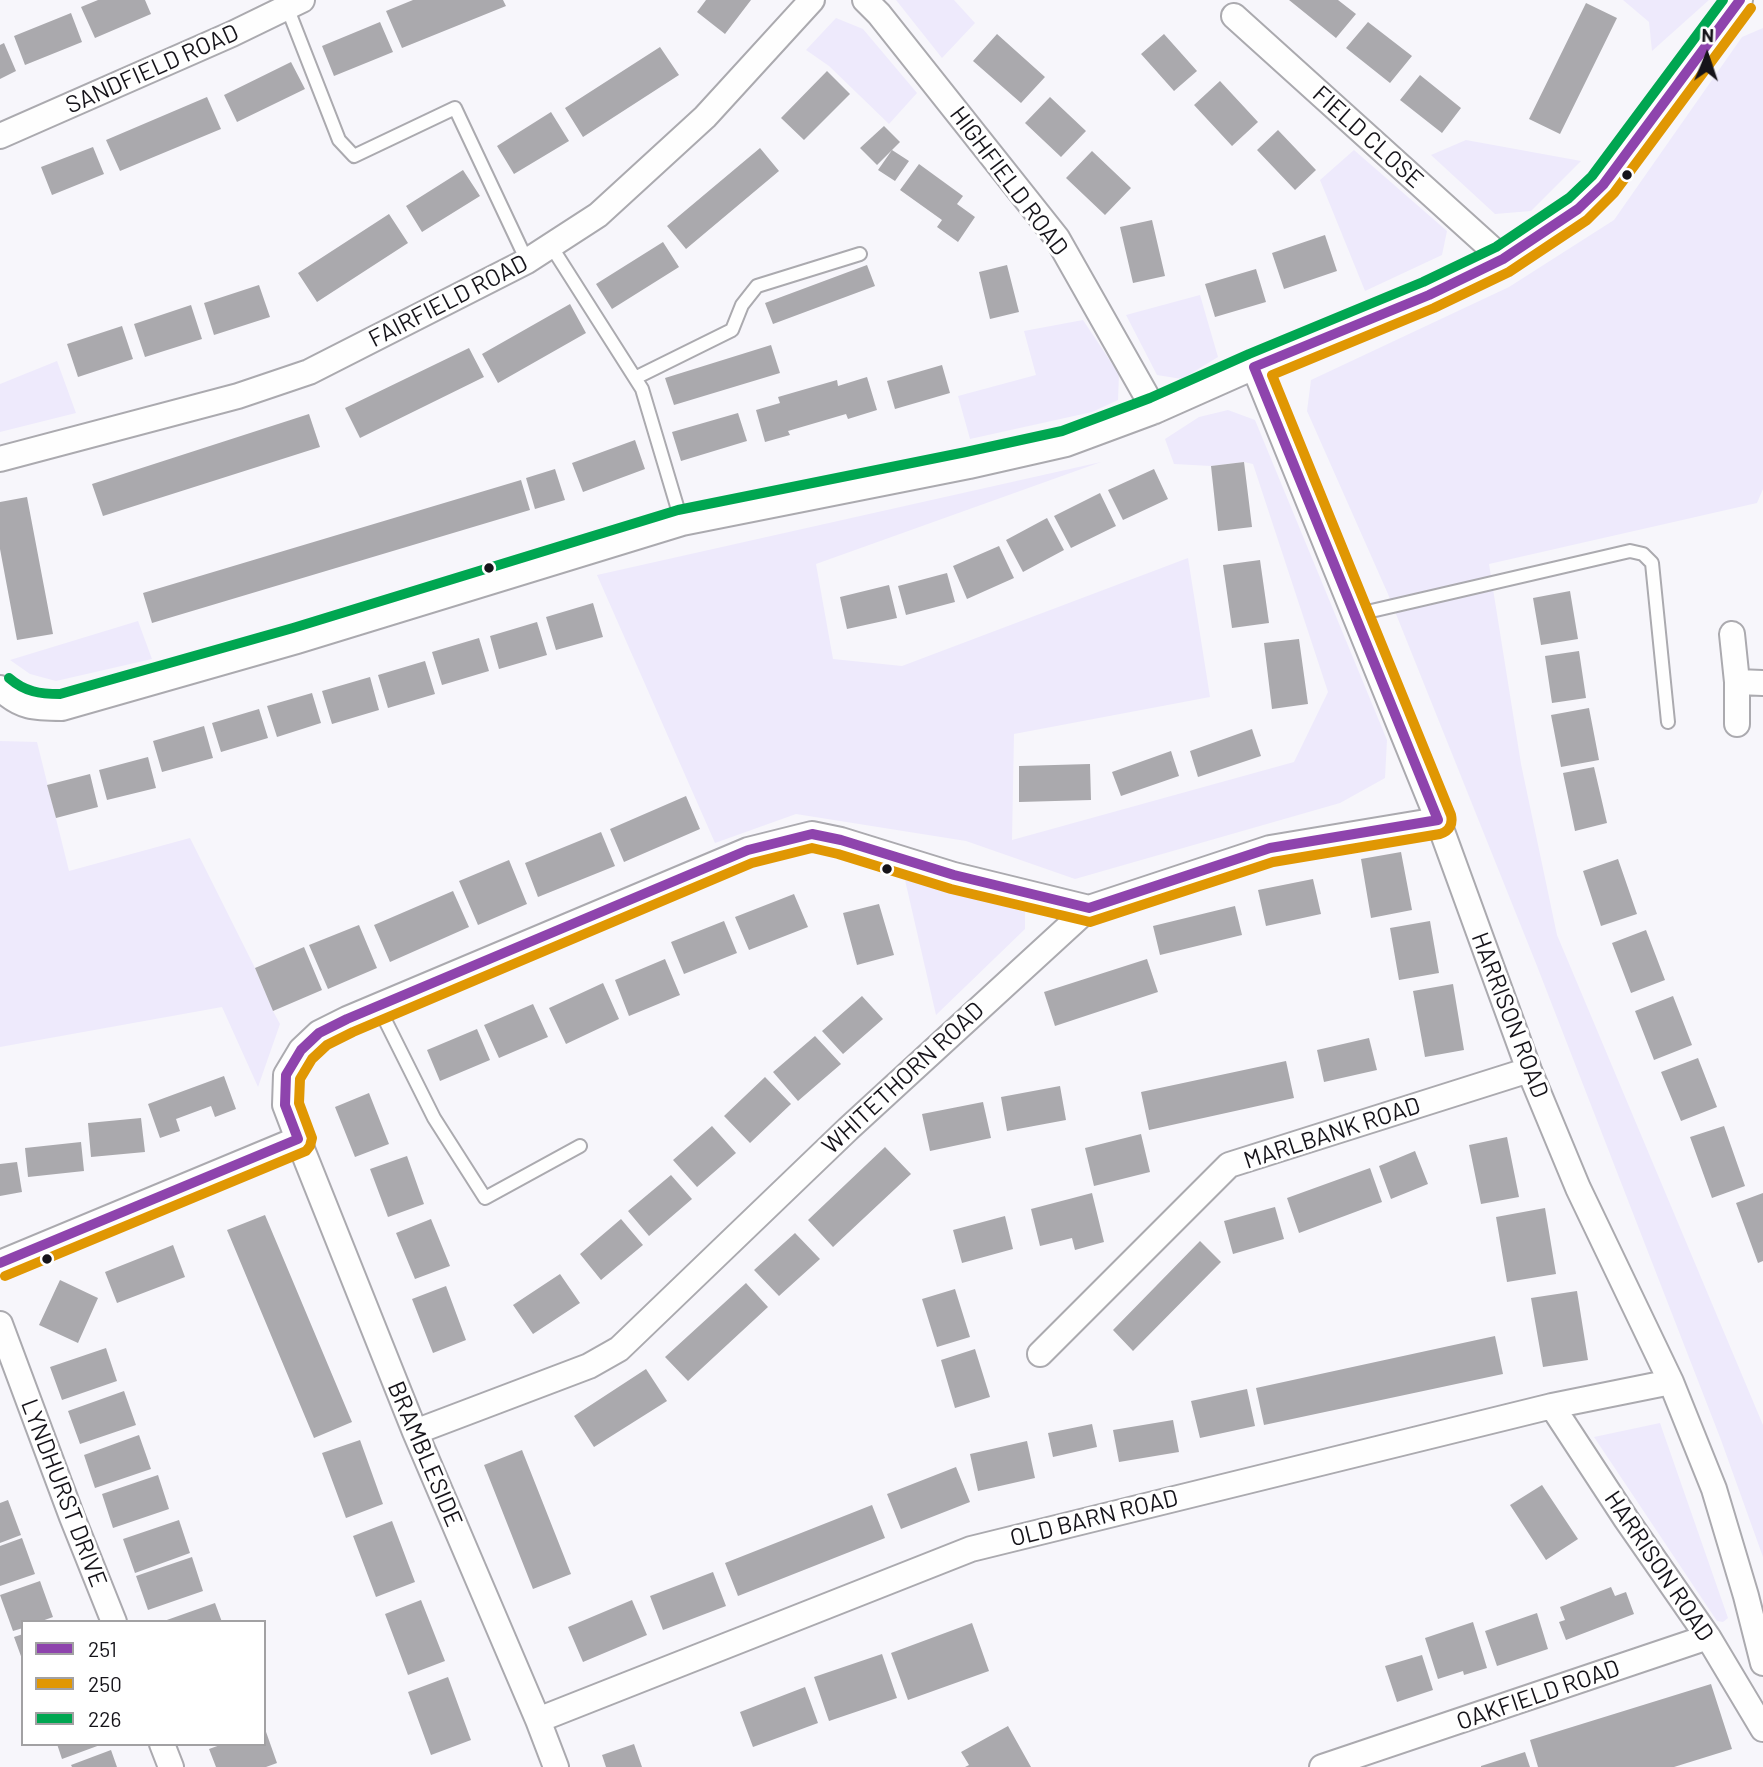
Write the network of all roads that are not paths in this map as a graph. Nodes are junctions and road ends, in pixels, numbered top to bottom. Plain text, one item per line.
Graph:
1 (813, 0) edge
2 (865, 0) edge
3 (1740, 0) edge
4 (295, 4) edge
5 (1234, 16) dead end
6 (0, 136) edge
7 (551, 246) junction
8 (860, 254) dead end
9 (1503, 258) junction
10 (527, 261) junction
11 (1254, 367) junction
12 (635, 377) junction
13 (1155, 411) junction
14 (0, 459) edge
15 (682, 523) junction
16 (1354, 615) junction
17 (1732, 634) dead end
18 (1737, 682) junction
19 (1763, 683) edge
20 (0, 689) edge
21 (1668, 722) dead end
22 (1737, 724) dead end
23 (1438, 820) junction
24 (1088, 908) junction
25 (378, 1006) junction
26 (1529, 1070) junction
27 (298, 1139) junction
28 (579, 1146) dead end
29 (0, 1263) edge
30 (0, 1324) edge
31 (1040, 1354) dead end
32 (1671, 1382) junction
33 (1552, 1406) junction
34 (415, 1432) junction
35 (113, 1620) edge
36 (1708, 1637) junction
37 (1763, 1663) edge
38 (538, 1720) junction
39 (1763, 1729) edge
40 (163, 1746) edge
41 (1370, 1760) edge
42 (172, 1767) edge
43 (556, 1767) edge
44 (1322, 1767) edge

1 - 7 street, FAIRFIELD ROAD
2 - 13 street, HIGHFIELD ROAD
3 - 9 street
4 - 6 street, SANDFIELD ROAD
4 - 10 lane
5 - 9 street, FIELD CLOSE
7 - 10 street, FAIRFIELD ROAD
7 - 12 lane
8 - 12 lane
9 - 11 street
10 - 14 street, FAIRFIELD ROAD
11 - 13 street
11 - 16 street, HARRISON ROAD
12 - 15 lane
13 - 15 street
15 - 20 street
16 - 21 lane
16 - 23 street, HARRISON ROAD
17 - 18 street
18 - 19 street
18 - 22 street
23 - 24 street, WHITETHORN ROAD
23 - 26 street, HARRISON ROAD
24 - 25 street, BRAMBLESIDE
24 - 34 street, WHITETHORN ROAD
25 - 27 street, BRAMBLESIDE
25 - 28 lane
26 - 31 street, MARLBANK ROAD
26 - 32 street, HARRISON ROAD
27 - 29 street
27 - 34 street, BRAMBLESIDE
30 - 35 street, LYNDHURST DRIVE
32 - 33 street, OLD BARN ROAD
32 - 37 street, HARRISON ROAD
33 - 36 street, HARRISON ROAD
33 - 38 street, OLD BARN ROAD
34 - 38 street, BRAMBLESIDE
36 - 39 street, HARRISON ROAD
36 - 41 street, OAKFIELD ROAD
38 - 43 street, BRAMBLESIDE
40 - 42 street
41 - 44 street, OAKFIELD ROAD

